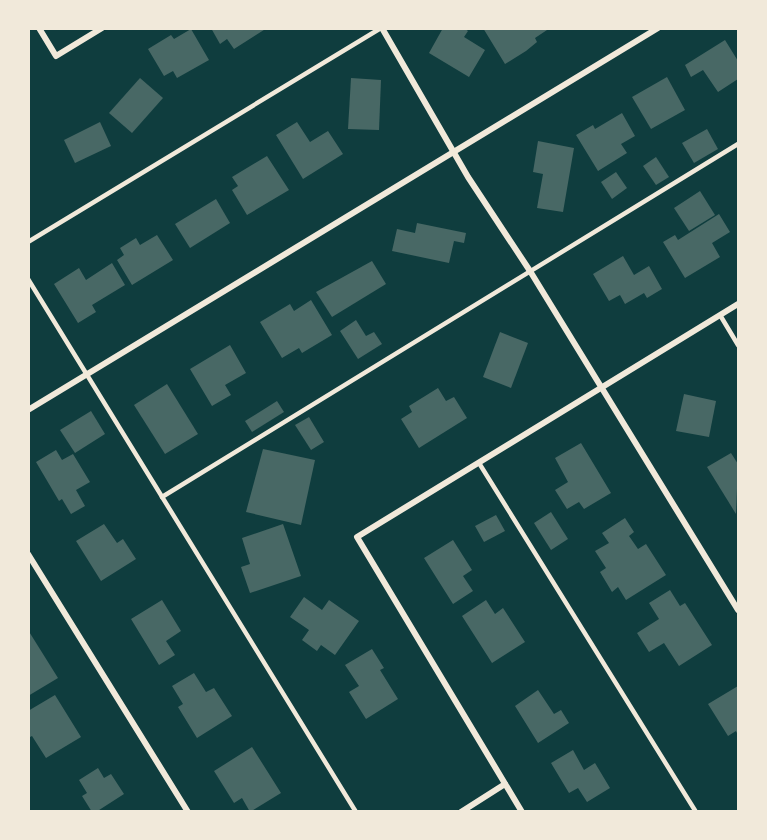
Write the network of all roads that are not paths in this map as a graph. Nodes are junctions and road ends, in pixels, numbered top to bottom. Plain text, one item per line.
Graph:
1 (39, 28) edge
2 (102, 28) edge
3 (381, 28) edge
4 (658, 28) edge
5 (738, 144) edge
6 (454, 153) junction
7 (28, 242) edge
8 (530, 271) junction
9 (28, 279) edge
10 (738, 304) edge
11 (720, 315) junction
12 (738, 345) edge
13 (87, 373) junction
14 (602, 388) junction
15 (28, 410) edge
16 (479, 463) junction
17 (162, 497) junction
18 (28, 554) edge
19 (738, 610) edge
20 (505, 784) junction
21 (188, 812) edge
22 (356, 812) edge
23 (461, 812) edge
24 (522, 812) edge
25 (696, 812) edge

1 - 2 street
3 - 6 street
3 - 7 lane
4 - 6 street
5 - 8 lane
6 - 8 street
6 - 13 street
8 - 14 street
8 - 17 lane
9 - 13 lane
10 - 11 street
11 - 12 lane
11 - 14 street
13 - 15 street
13 - 17 lane
14 - 16 street
14 - 19 street
16 - 20 street
16 - 25 lane
17 - 22 lane
18 - 21 street
20 - 23 street
20 - 24 street

